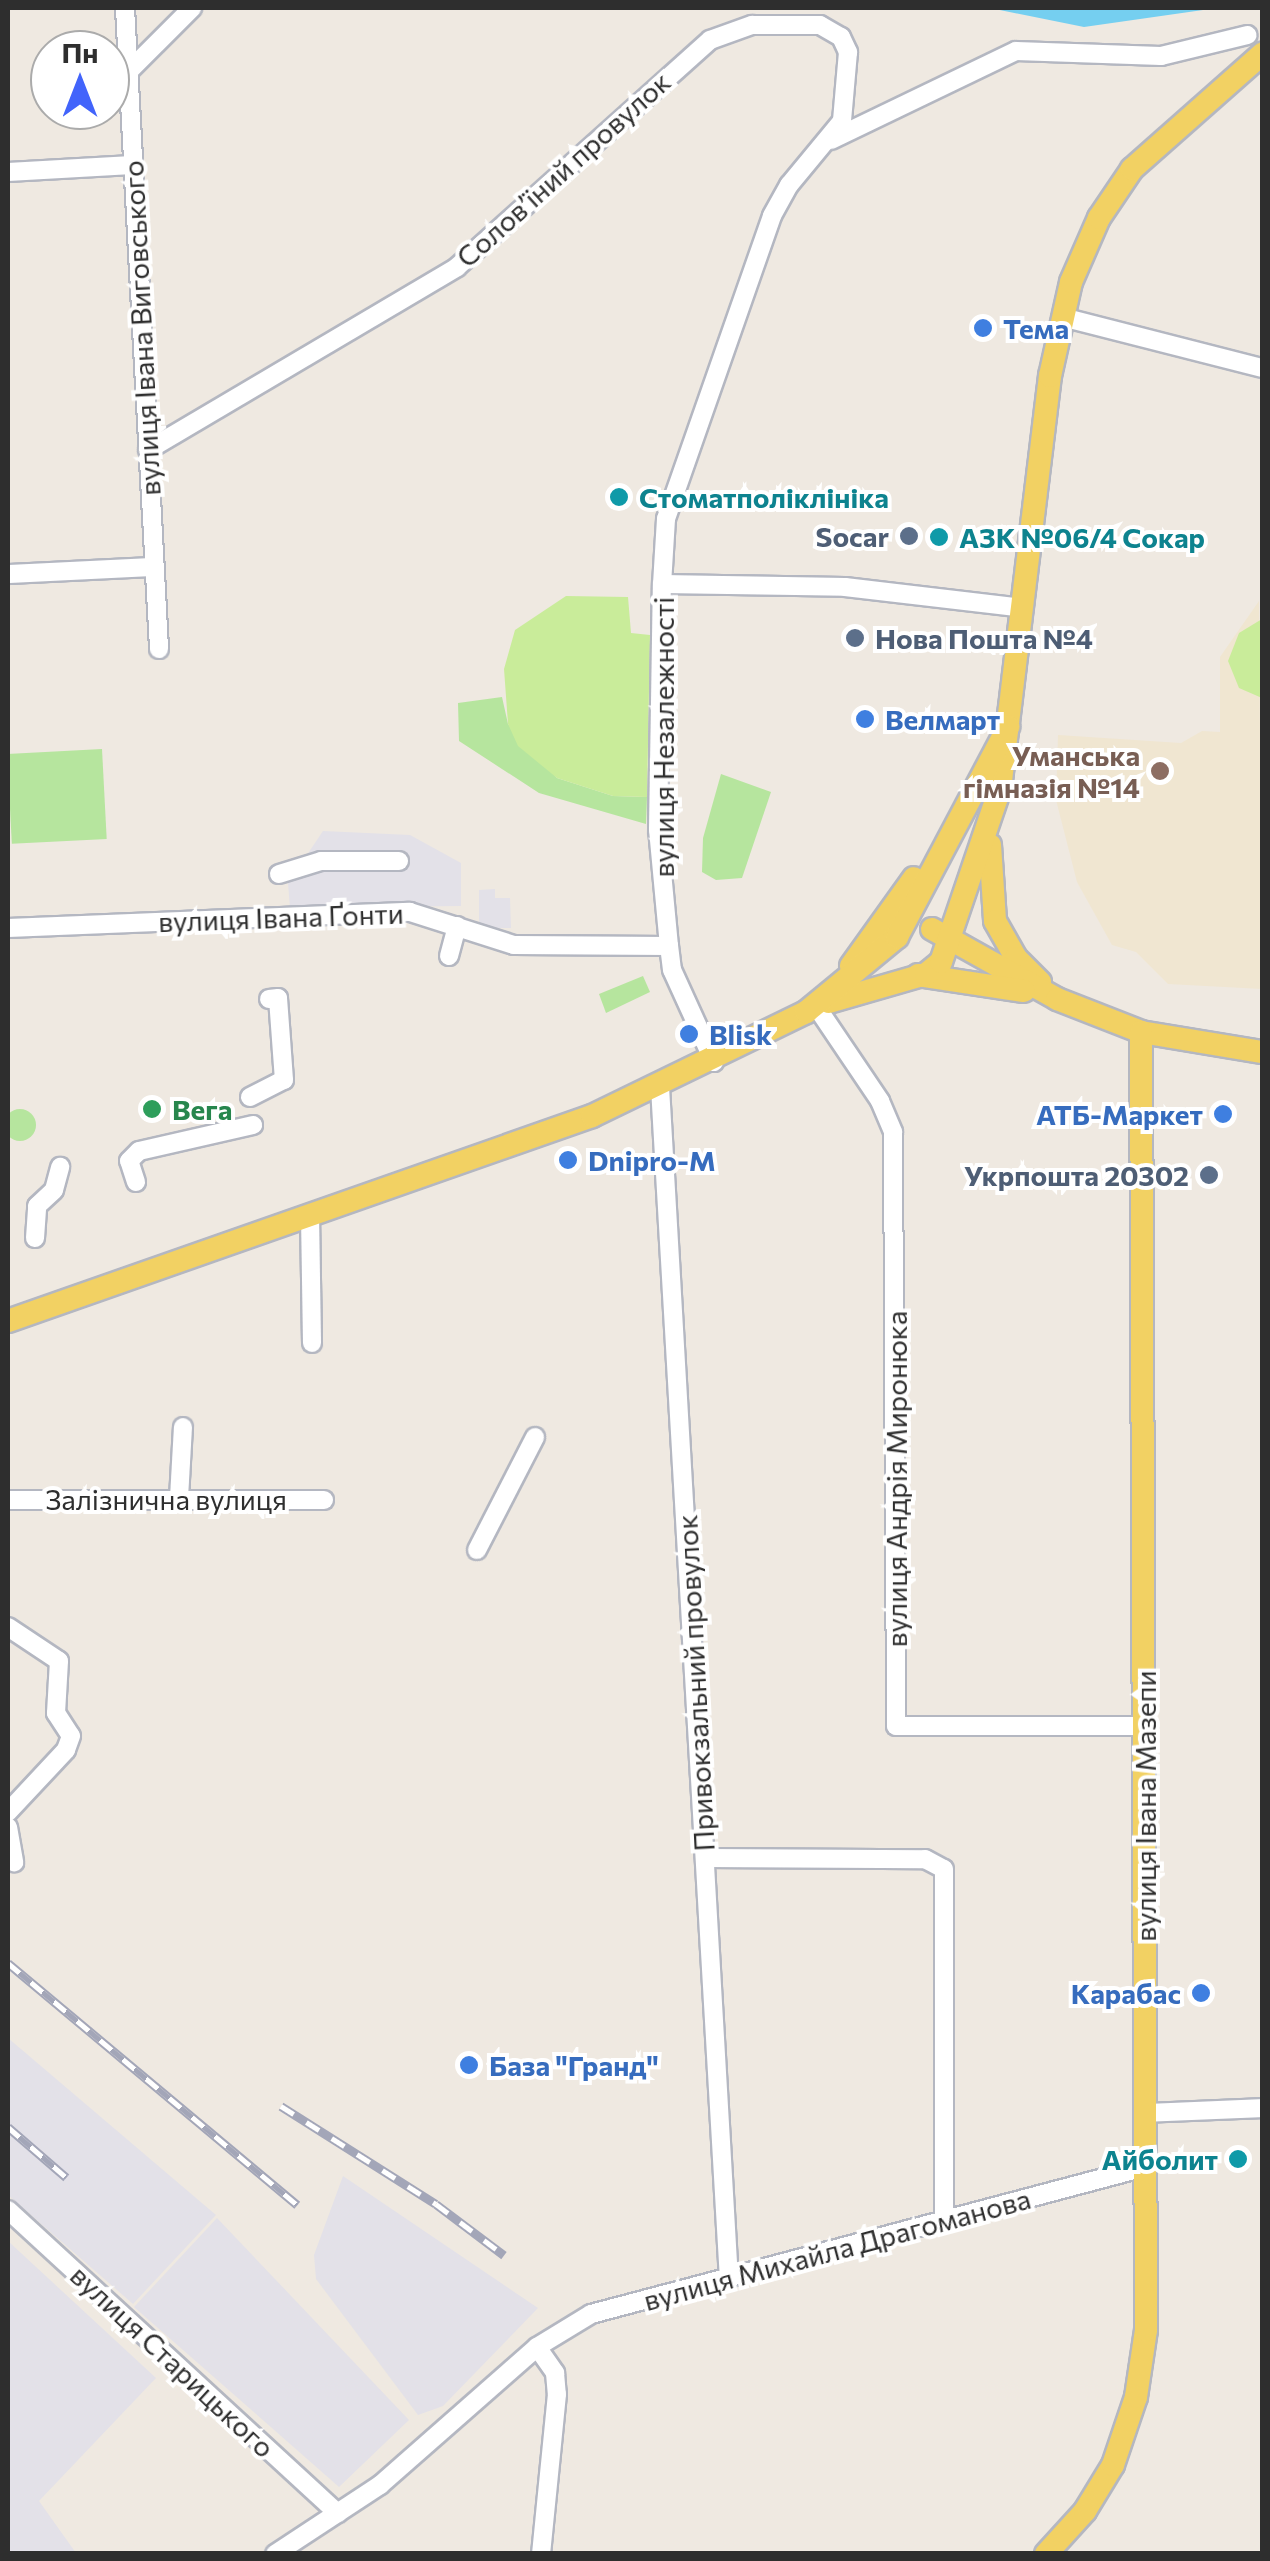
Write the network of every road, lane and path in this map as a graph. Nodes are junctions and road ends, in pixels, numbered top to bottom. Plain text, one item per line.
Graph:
1 (192, 8) edge
2 (1255, 45) edge
3 (130, 70) edge
4 (130, 118) edge
5 (831, 140) junction
6 (132, 165) junction
7 (8, 172) edge
8 (1062, 317) junction
9 (1262, 368) edge
10 (148, 450) junction
11 (153, 568) junction
12 (8, 574) edge
13 (662, 584) junction
14 (1023, 608) junction
15 (158, 648) dead end
16 (1008, 726) junction
17 (990, 827) junction
18 (951, 829) junction
19 (399, 861) dead end
20 (279, 874) dead end
21 (457, 926) junction
22 (8, 928) edge
23 (897, 937) junction
24 (942, 941) junction
25 (669, 946) junction
26 (449, 956) dead end
27 (918, 975) junction
28 (269, 999) dead end
29 (1057, 999) junction
30 (816, 1006) junction
31 (1141, 1032) junction
32 (1262, 1052) edge
33 (714, 1062) junction
34 (660, 1087) junction
35 (250, 1097) dead end
36 (253, 1124) dead end
37 (60, 1167) dead end
38 (136, 1182) dead end
39 (310, 1215) junction
40 (36, 1238) dead end
41 (8, 1320) edge
42 (312, 1343) dead end
43 (183, 1427) dead end
44 (535, 1437) dead end
45 (179, 1498) junction
46 (8, 1500) edge
47 (324, 1500) dead end
48 (477, 1550) dead end
49 (8, 1627) edge
50 (1145, 1726) junction
51 (8, 1812) edge
52 (8, 1827) edge
53 (705, 1858) junction
54 (14, 1862) dead end
55 (1262, 2108) edge
56 (1145, 2113) junction
57 (1145, 2167) junction
58 (8, 2210) edge
59 (944, 2221) junction
60 (729, 2279) junction
61 (537, 2347) junction
62 (338, 2513) junction
63 (275, 2554) edge
64 (541, 2554) edge
65 (1046, 2554) edge

1 - 3 street
2 - 5 street
2 - 8 main road
4 - 6 street, вулиця Івана Виговського
5 - 10 street, Соловʼїний провулок
5 - 13 street
6 - 7 street
6 - 10 street, вулиця Івана Виговського
8 - 9 street
8 - 14 main road
10 - 11 street, вулиця Івана Виговського
11 - 12 street
11 - 15 street, вулиця Івана Виговського
13 - 14 street, вулиця Незалежності
13 - 25 street, вулиця Незалежності
14 - 16 main road
16 - 17 main road
16 - 18 main road
17 - 24 main road
17 - 29 main road
18 - 23 main road
18 - 30 main road
19 - 20 street
21 - 22 street, вулиця Івана Ґонти
21 - 25 street, вулиця Івана Ґонти
21 - 26 street
23 - 24 main road
23 - 27 main road
23 - 30 main road
24 - 27 main road
24 - 29 main road
25 - 33 street, вулиця Незалежності
27 - 29 main road
27 - 30 main road
28 - 35 street
29 - 31 main road
30 - 33 main road
30 - 50 street, вулиця Андрія Миронюка
31 - 32 main road
31 - 50 main road, вулиця Івана Мазепи
33 - 34 main road
34 - 39 main road
34 - 53 street, Привокзальний провулок
36 - 38 street
37 - 40 street
39 - 41 main road
39 - 42 street
43 - 45 street
44 - 48 street
45 - 46 street, Залізнична вулиця
45 - 47 street, Залізнична вулиця
49 - 51 street
50 - 56 main road, вулиця Івана Мазепи
52 - 54 street
53 - 59 street
53 - 60 street, Привокзальний провулок
55 - 56 street
56 - 57 main road, вулиця Івана Мазепи
57 - 59 street, вулиця Михайла Драгоманова
57 - 65 main road, вулиця Івана Мазепи
58 - 62 street, вулиця Старицького
59 - 60 street, вулиця Михайла Драгоманова
60 - 61 street, вулиця Михайла Драгоманова
61 - 62 street, вулиця Михайла Драгоманова
61 - 64 street
62 - 63 street, вулиця Михайла Драгоманова

